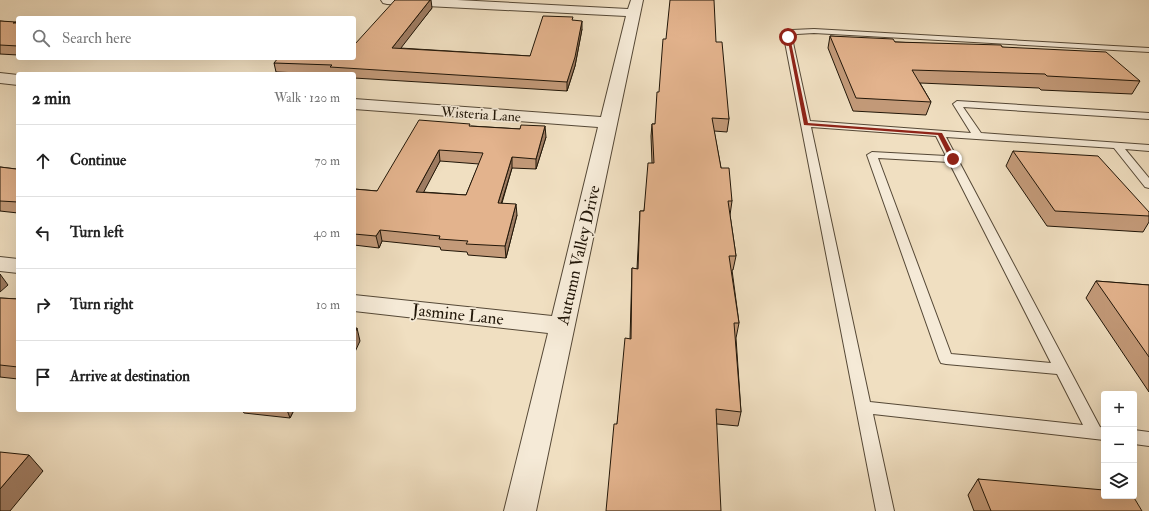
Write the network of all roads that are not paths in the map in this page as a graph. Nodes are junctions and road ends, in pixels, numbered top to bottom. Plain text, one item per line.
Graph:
1 (387, 0) edge
2 (635, 7) edge
3 (1149, 50) edge
4 (0, 78) edge
5 (16, 80) edge
6 (356, 104) edge
7 (1149, 116) edge
8 (608, 123) junction
9 (806, 124) junction
10 (940, 134) junction
11 (978, 136) junction
12 (1117, 146) junction
13 (1149, 148) edge
14 (953, 159) junction
15 (1149, 185) edge
16 (0, 264) edge
17 (16, 266) edge
18 (356, 303) edge
19 (562, 326) junction
20 (1062, 369) junction
21 (864, 407) junction
22 (1099, 433) edge
23 (1137, 437) edge
24 (1149, 439) edge
25 (520, 511) edge
26 (885, 511) edge

1 - 2 street
2 - 8 street, Autumn Valley Drive
3 - 9 lane
4 - 5 street
6 - 8 street, Wisteria Lane
7 - 11 lane
8 - 19 street, Autumn Valley Drive
9 - 10 lane
9 - 21 lane
10 - 11 lane
10 - 14 lane
11 - 12 lane
12 - 13 lane
12 - 15 lane
14 - 20 lane
14 - 20 lane
16 - 17 street
18 - 19 street, Jasmine Lane
19 - 25 street, Autumn Valley Drive
20 - 22 lane
21 - 22 lane
21 - 26 lane
23 - 24 lane

